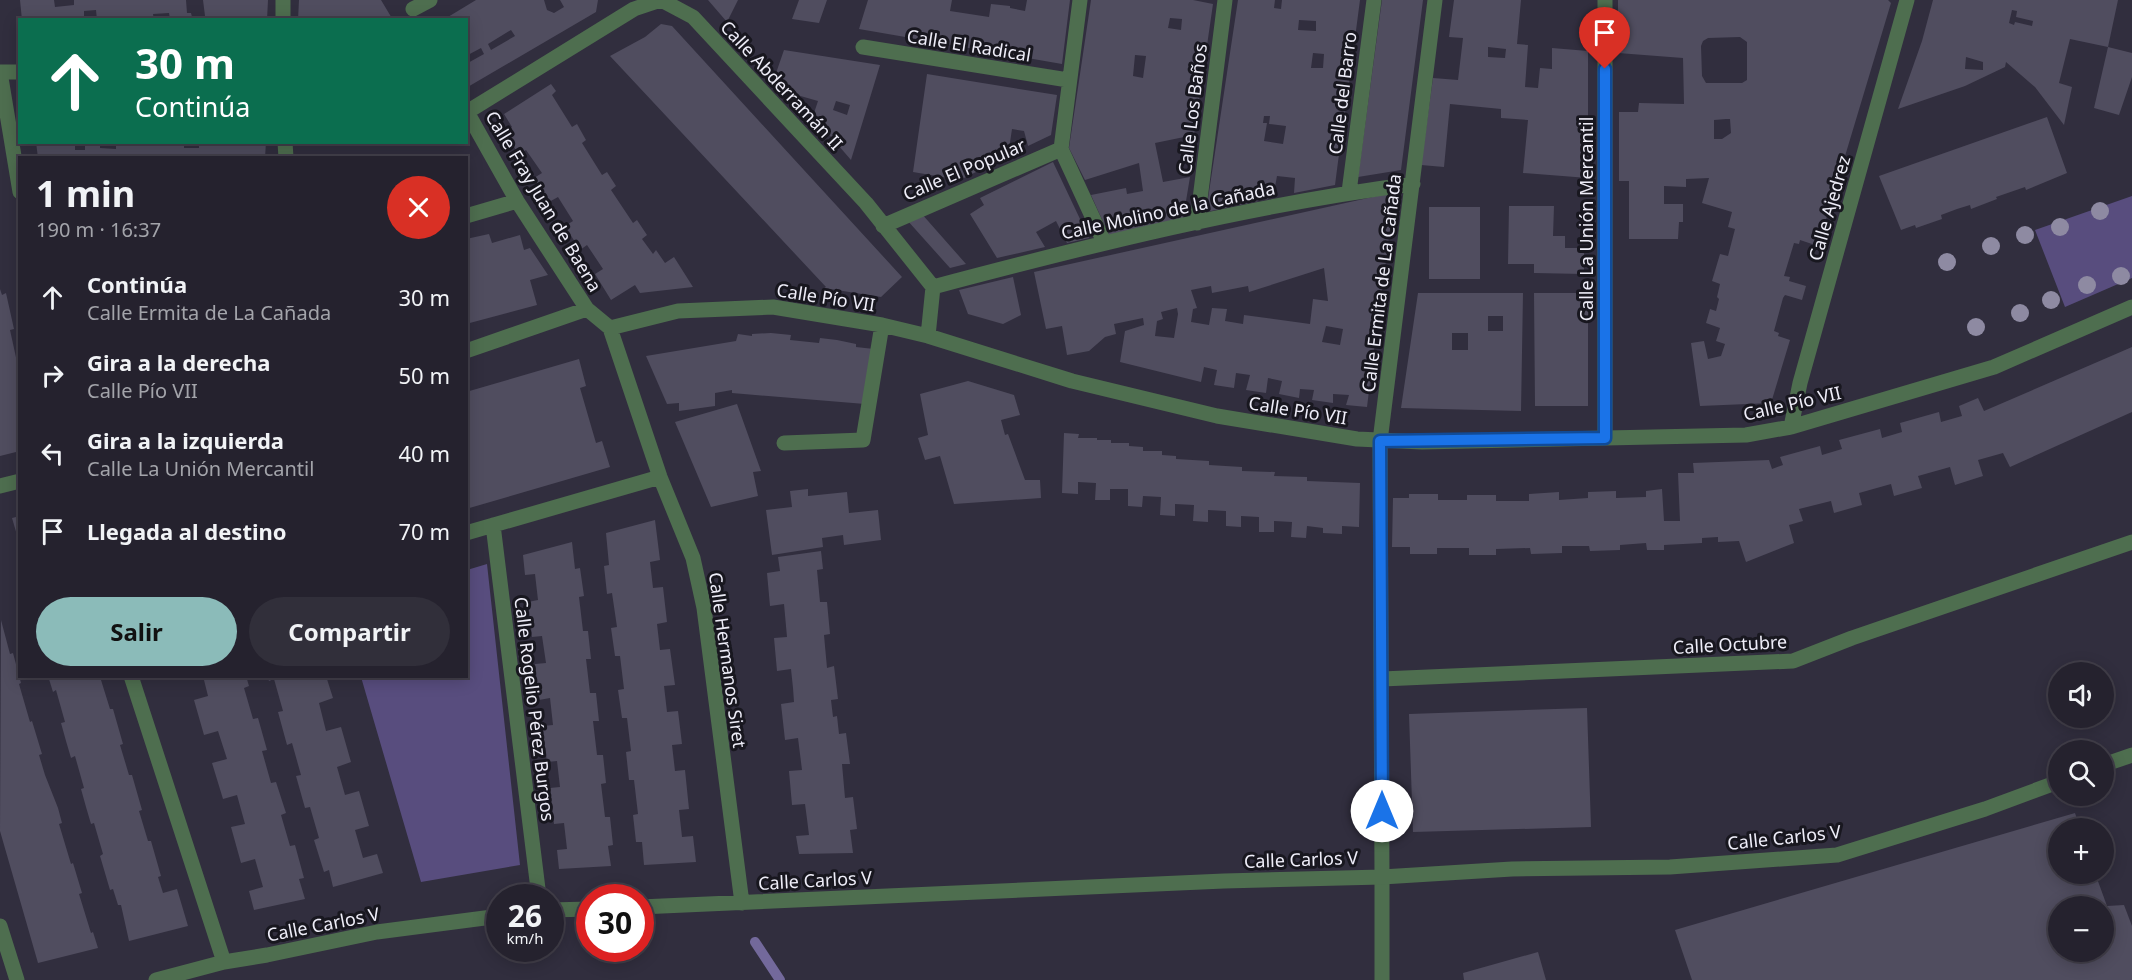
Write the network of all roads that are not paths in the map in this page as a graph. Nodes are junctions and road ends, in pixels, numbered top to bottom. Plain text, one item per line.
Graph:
1 (283, 0) edge
2 (430, 0) edge
3 (1080, 0) edge
4 (1226, 0) edge
5 (1374, 0) edge
6 (1435, 0) edge
7 (1605, 0) edge
8 (1907, 0) edge
9 (628, 5) edge
10 (410, 9) edge
11 (283, 18) edge
12 (863, 47) dead end
13 (0, 72) edge
14 (18, 72) edge
15 (1068, 80) junction
16 (468, 111) edge
17 (468, 114) edge
18 (1061, 149) junction
19 (18, 180) edge
20 (1413, 183) junction
21 (1348, 192) junction
22 (517, 201) junction
23 (468, 215) edge
24 (1197, 223) junction
25 (883, 226) junction
26 (1104, 242) junction
27 (933, 287) junction
28 (2132, 308) edge
29 (587, 309) junction
30 (882, 325) junction
31 (610, 328) junction
32 (928, 336) junction
33 (468, 350) edge
34 (1791, 427) junction
35 (1605, 438) junction
36 (1380, 441) junction
37 (784, 443) dead end
38 (660, 477) junction
39 (18, 482) edge
40 (0, 486) edge
41 (493, 525) junction
42 (468, 532) edge
43 (2132, 542) edge
44 (132, 678) edge
45 (1382, 679) junction
46 (2132, 755) edge
47 (2114, 761) edge
48 (2048, 786) edge
49 (1382, 877) junction
50 (537, 884) edge
51 (742, 903) junction
52 (654, 906) edge
53 (486, 918) edge
54 (0, 926) edge
55 (224, 962) junction
56 (17, 980) edge
57 (156, 980) edge
58 (1382, 980) edge

1 - 11 street
2 - 10 street
3 - 15 street
4 - 24 street, Calle Los Baños
5 - 21 street, Calle del Barro
6 - 20 street, Calle Ermita de La Cañada
7 - 35 street, Calle La Unión Mercantil
8 - 34 street, Calle Ajedrez
9 - 16 street, Calle Abderramán II
9 - 25 street, Calle Abderramán II
12 - 15 street, Calle El Radical
13 - 14 street
13 - 19 street
15 - 18 street
17 - 22 street, Calle Fray Juan de Baena
18 - 25 street, Calle El Popular
18 - 26 street
20 - 21 street, Calle Molino de la Cañada
20 - 36 street, Calle Ermita de La Cañada
21 - 24 street, Calle Molino de la Cañada
22 - 23 street
22 - 29 street, Calle Fray Juan de Baena
24 - 26 street, Calle Molino de la Cañada
25 - 27 street, Calle Abderramán II
26 - 27 street, Calle Molino de la Cañada
27 - 32 street
28 - 34 street, Calle Pío VII
29 - 31 street
29 - 33 street
30 - 31 street, Calle Pío VII
30 - 32 street, Calle Pío VII
30 - 37 street
31 - 38 street, Calle Hermanos Siret
32 - 36 street, Calle Pío VII
34 - 35 street, Calle Pío VII
35 - 36 street, Calle Pío VII
36 - 45 street, Calle Ermita de La Cañada
38 - 41 street
38 - 51 street, Calle Hermanos Siret
39 - 40 street
41 - 42 street
41 - 50 street, Calle Rogelio Pérez Burgos
43 - 45 street, Calle Octubre
44 - 55 street
45 - 49 street, Calle Ermita de La Cañada
46 - 47 street
48 - 49 street, Calle Carlos V
49 - 51 street, Calle Carlos V
49 - 58 street, Calle Ermita de La Cañada
51 - 52 street, Calle Carlos V
53 - 55 street, Calle Carlos V
54 - 56 street
55 - 57 street, Calle Carlos V

